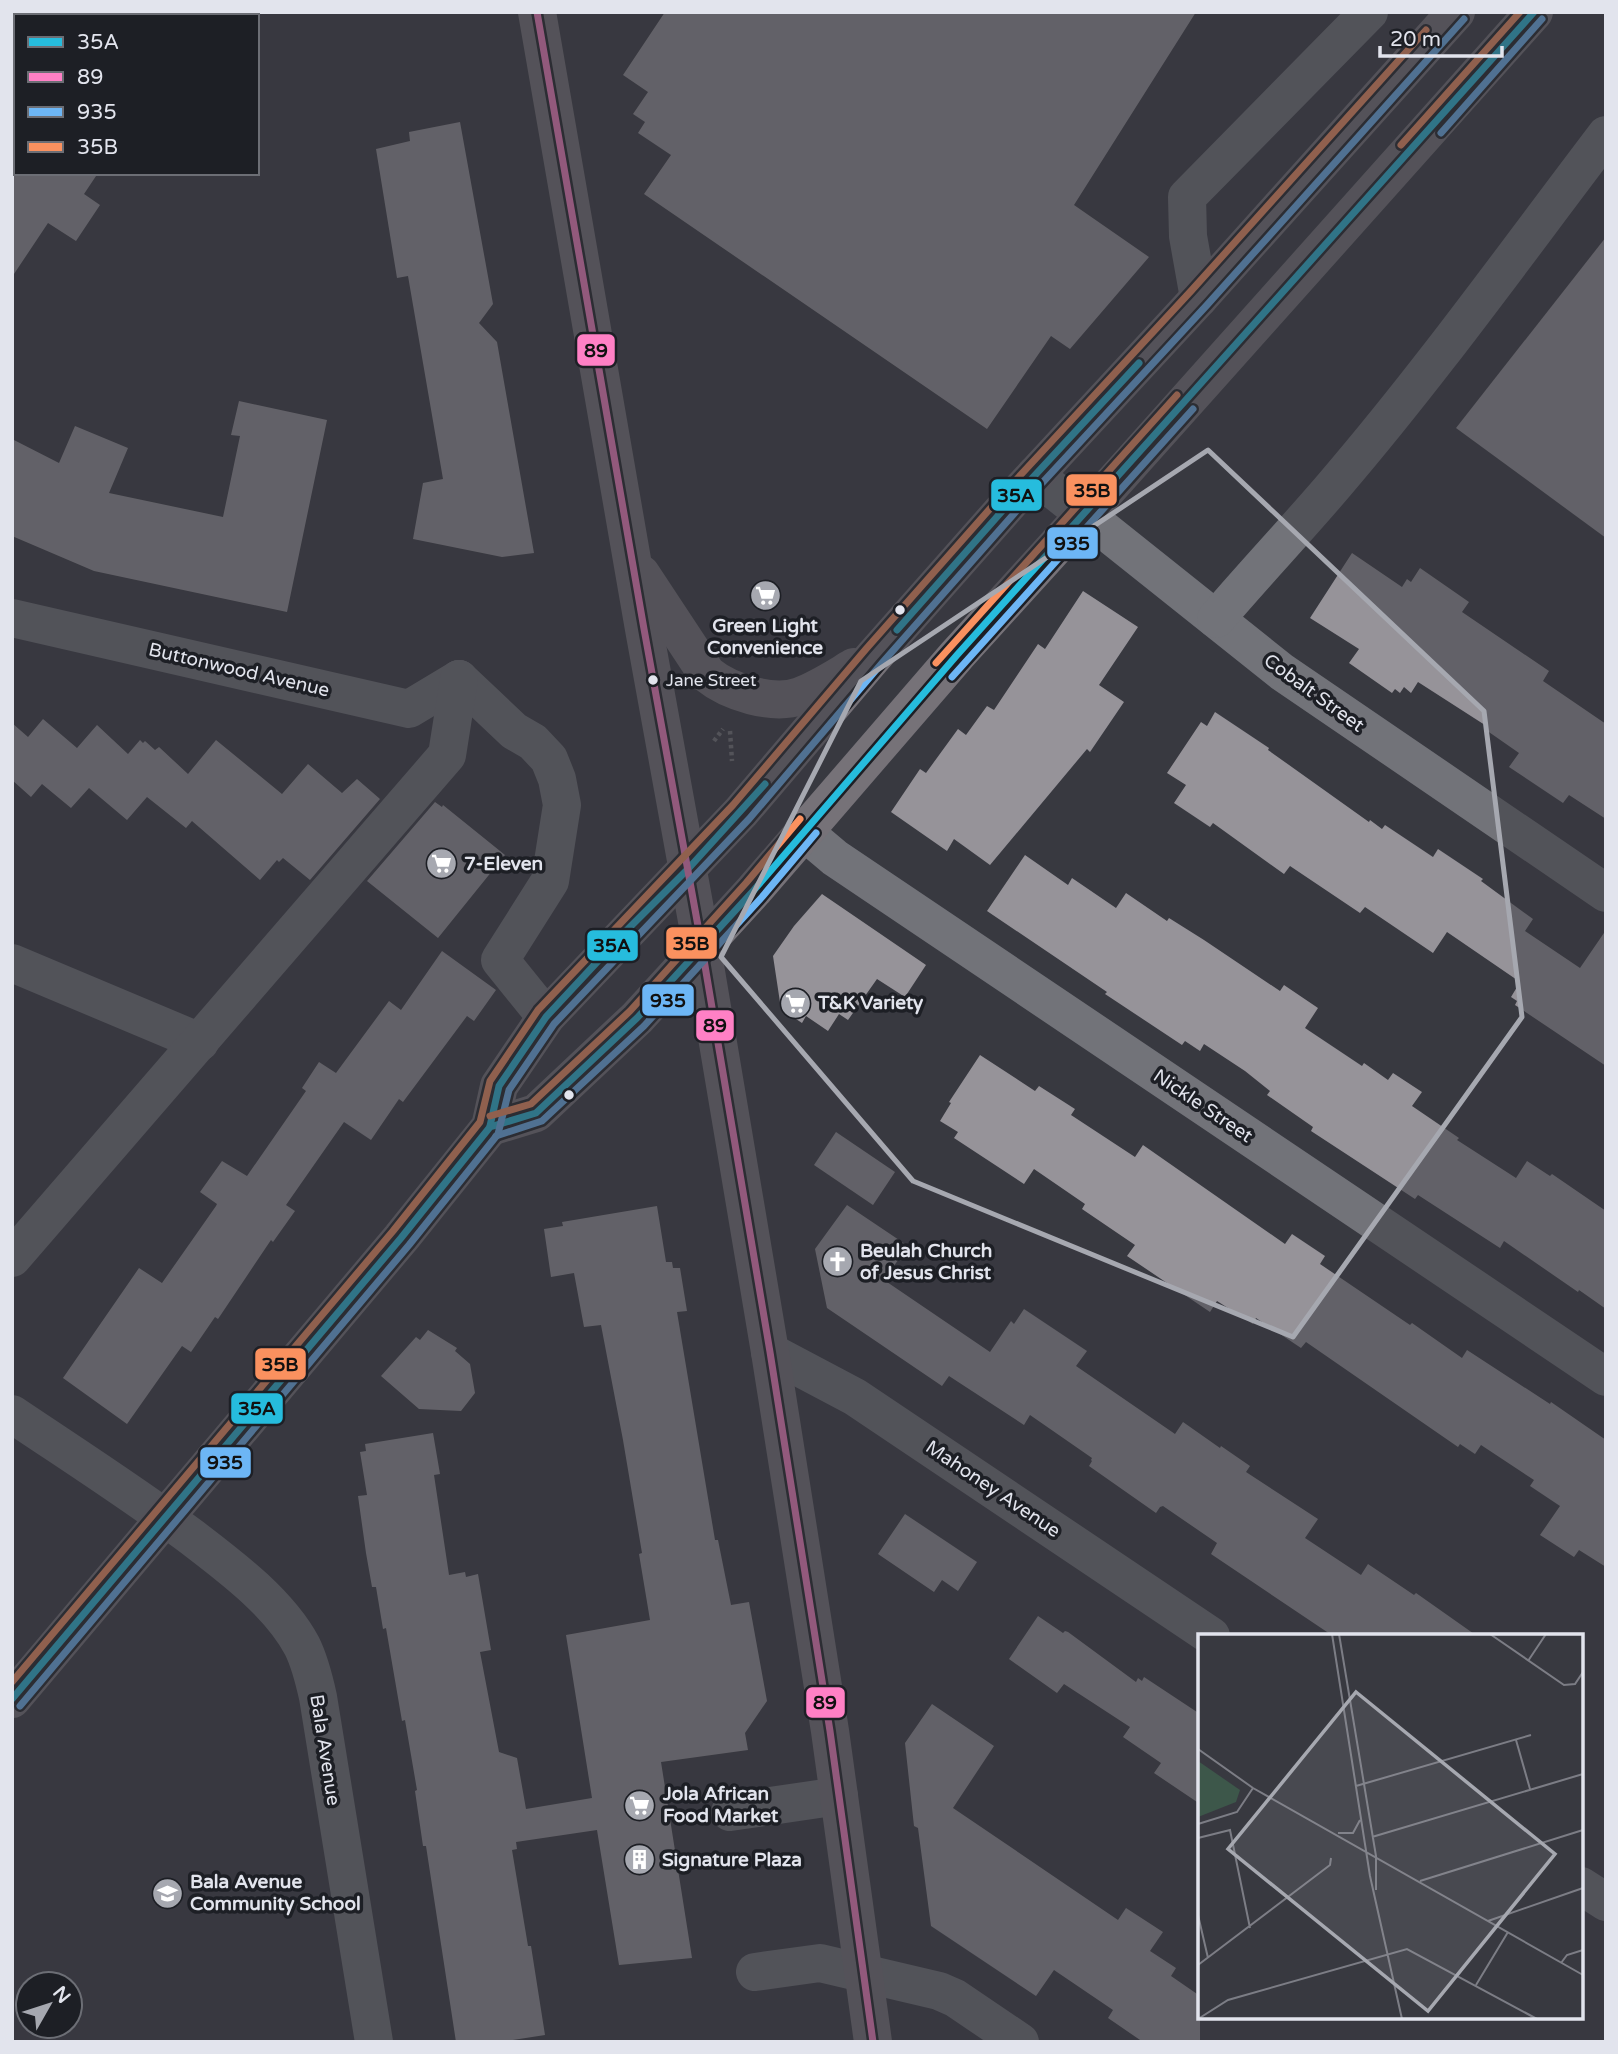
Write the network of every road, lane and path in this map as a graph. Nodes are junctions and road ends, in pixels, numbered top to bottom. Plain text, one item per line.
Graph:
1 (537, 12) edge
2 (1369, 12) edge
3 (1456, 12) edge
4 (1534, 12) edge
5 (1606, 135) edge
6 (1199, 298) junction
7 (1035, 475) junction
8 (1085, 514) junction
9 (632, 561) junction
10 (12, 618) edge
11 (1216, 619) junction
12 (874, 656) junction
13 (458, 679) junction
14 (730, 720) dead end
15 (732, 761) dead end
16 (803, 831) junction
17 (688, 869) junction
18 (1606, 893) edge
19 (702, 948) junction
20 (12, 963) edge
21 (546, 1017) junction
22 (200, 1042) junction
23 (490, 1127) junction
24 (12, 1258) edge
25 (770, 1352) junction
26 (1606, 1377) edge
27 (12, 1414) edge
28 (165, 1517) junction
29 (1208, 1634) edge
30 (12, 1699) edge
31 (839, 1796) junction
32 (730, 1812) dead end
33 (1583, 1886) edge
34 (1606, 1902) edge
35 (755, 1972) dead end
36 (863, 1973) junction
37 (374, 2042) edge
38 (873, 2042) edge
39 (1020, 2042) edge

1 - 9 main road
2 - 6 street
3 - 6 main road
4 - 8 main road
5 - 11 street
6 - 7 main road
7 - 8 street, Cobalt Street
7 - 12 main road
8 - 11 street, Cobalt Street
8 - 16 main road
9 - 12 main road
9 - 17 main road
10 - 13 street, Buttonwood Avenue
11 - 18 street, Cobalt Street
12 - 17 main road
13 - 21 street
13 - 22 street
14 - 15 path
16 - 19 main road
16 - 26 street, Nickle Street
17 - 19 main road
17 - 21 main road
19 - 23 main road
19 - 25 main road
20 - 22 street
21 - 23 main road
22 - 24 street
23 - 28 main road
25 - 29 street, Mahoney Avenue
25 - 31 main road
27 - 28 street, Bala Avenue
28 - 30 main road
28 - 37 street, Bala Avenue
31 - 32 street
31 - 36 main road
33 - 34 street
35 - 36 street
36 - 38 main road
36 - 39 street

